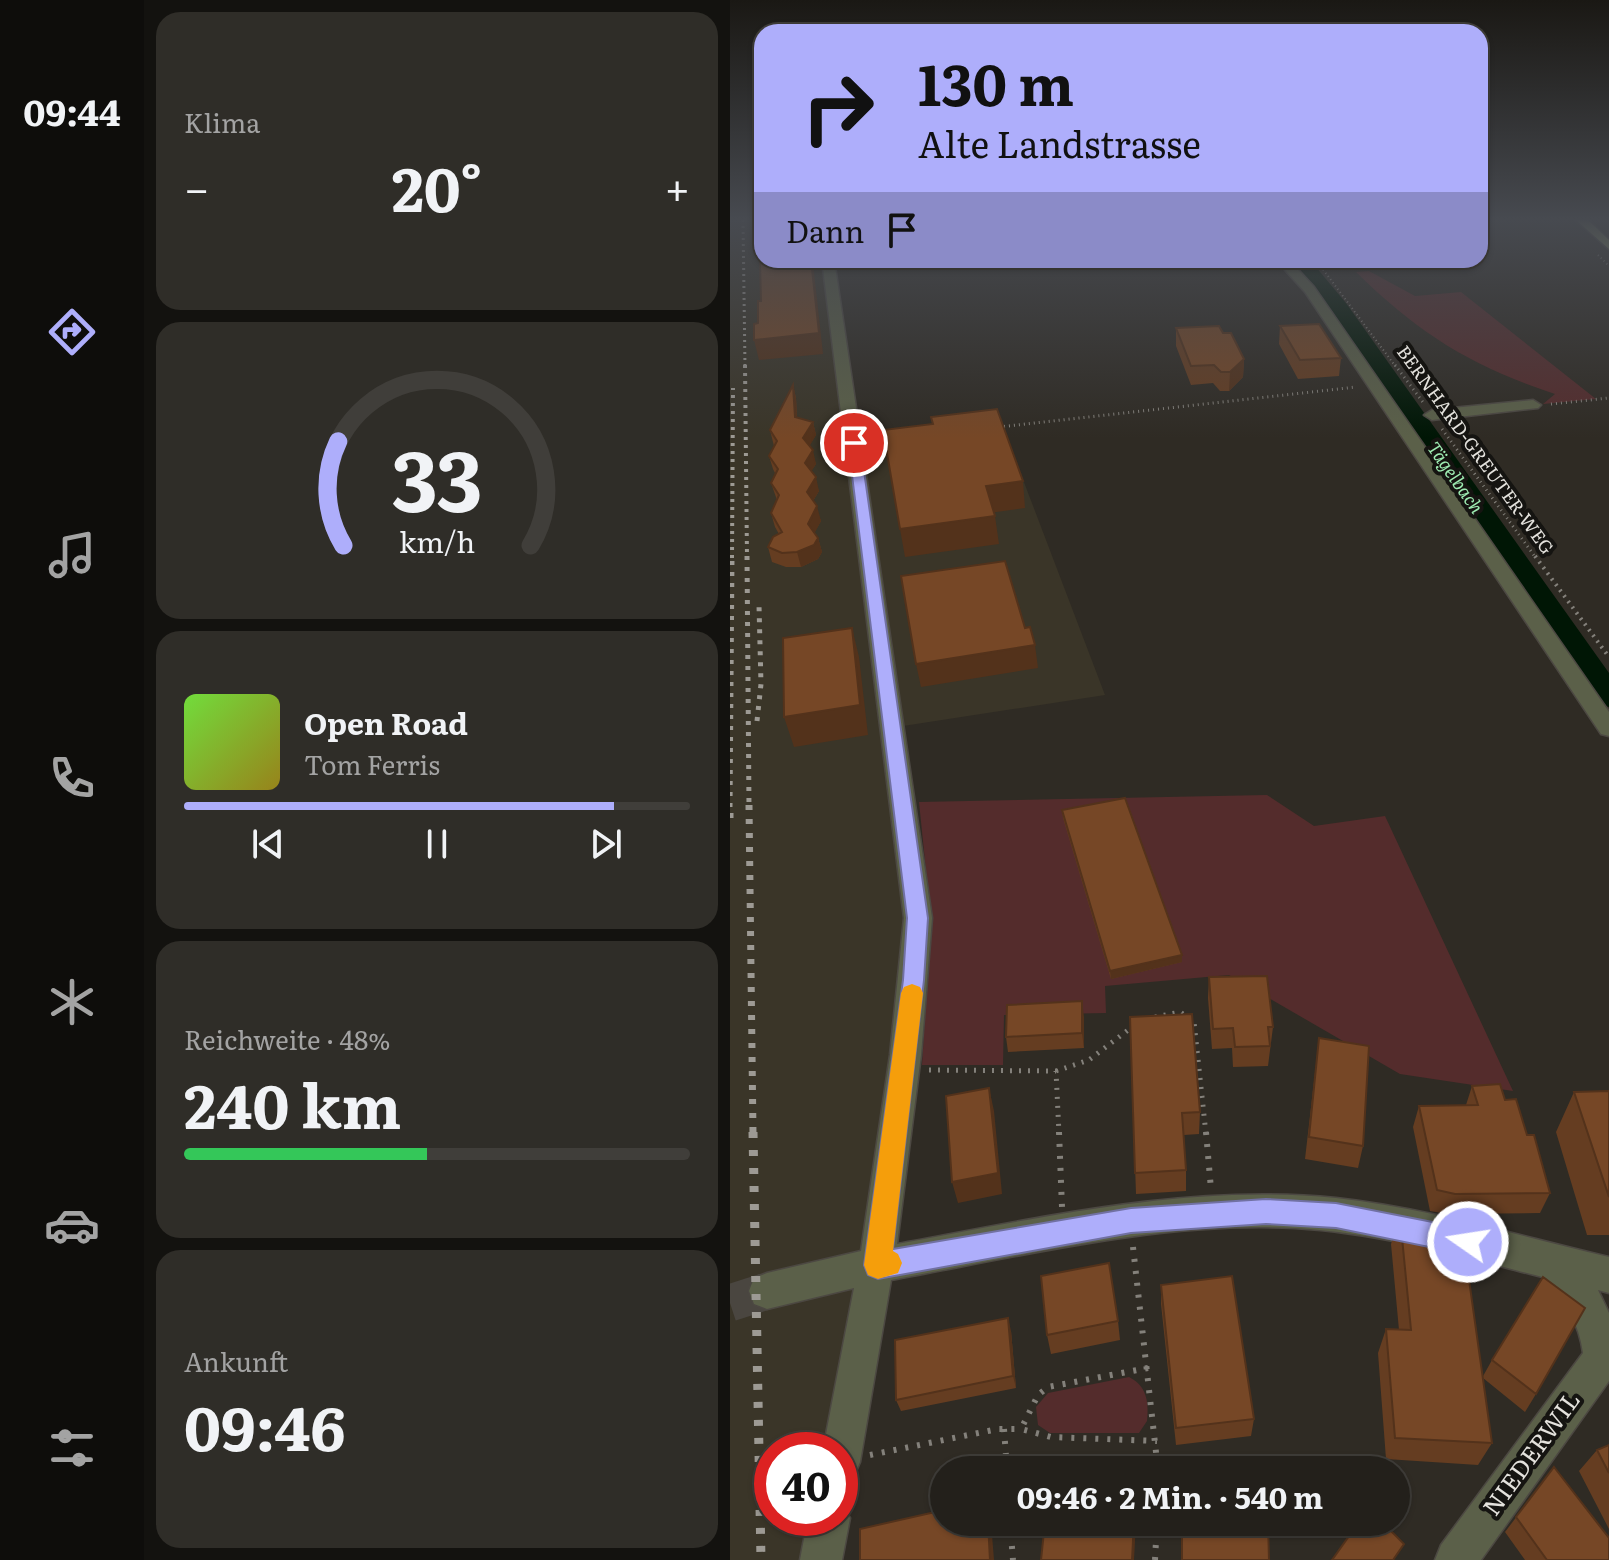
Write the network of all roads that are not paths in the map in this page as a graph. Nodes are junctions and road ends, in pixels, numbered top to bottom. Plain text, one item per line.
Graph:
1 (833, 293) edge
2 (1312, 293) edge
3 (1533, 405) road end
4 (1432, 415) road end
5 (1609, 729) edge
6 (1558, 1264) junction
7 (878, 1265) junction
8 (1609, 1275) edge
9 (767, 1291) tunnel mouth
10 (1606, 1352) edge
11 (846, 1432) edge
12 (826, 1536) edge
13 (821, 1560) edge
14 (1456, 1560) edge

1 - 7 street
2 - 5 street
3 - 4 street
6 - 7 street
6 - 8 street
6 - 10 street
7 - 9 street
7 - 11 street
10 - 14 street, NIEDERWIL
12 - 13 street

